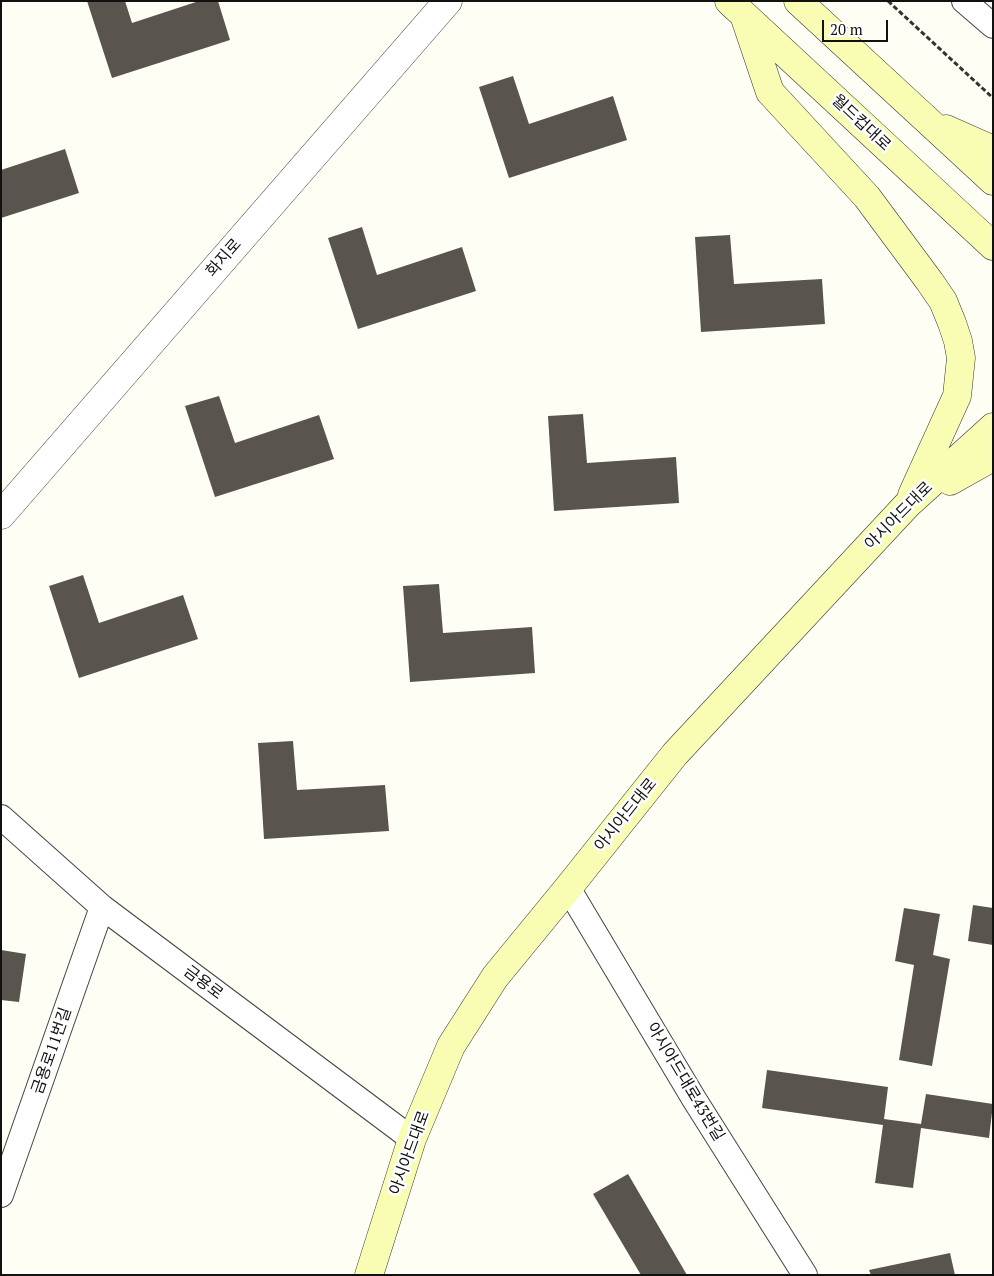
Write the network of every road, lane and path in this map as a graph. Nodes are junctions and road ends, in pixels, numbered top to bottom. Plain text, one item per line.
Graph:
1 (448, 1) edge
2 (798, 1) edge
3 (888, 1) edge
4 (964, 1) edge
5 (736, 8) edge
6 (993, 26) edge
7 (993, 98) edge
8 (922, 118) junction
9 (993, 150) edge
10 (993, 182) edge
11 (993, 246) edge
12 (993, 428) edge
13 (993, 457) edge
14 (907, 505) junction
15 (1, 515) edge
16 (1, 817) edge
17 (568, 888) junction
18 (102, 907) junction
19 (412, 1139) junction
20 (1, 1195) edge
21 (369, 1275) edge
22 (805, 1275) edge

1 - 15 street, 화지로
2 - 8 main road
3 - 7 path
4 - 6 street
5 - 11 main road, 월드컵대로
5 - 14 main road
8 - 9 main road
8 - 10 main road
12 - 14 main road, 아시아드대로
13 - 14 main road
14 - 17 main road, 아시아드대로
16 - 18 street, 금용로
17 - 19 main road, 아시아드대로
17 - 22 street, 아시아드대로43번길
18 - 19 street, 금용로
18 - 20 street, 금용로11번길
19 - 21 main road, 아시아드대로

